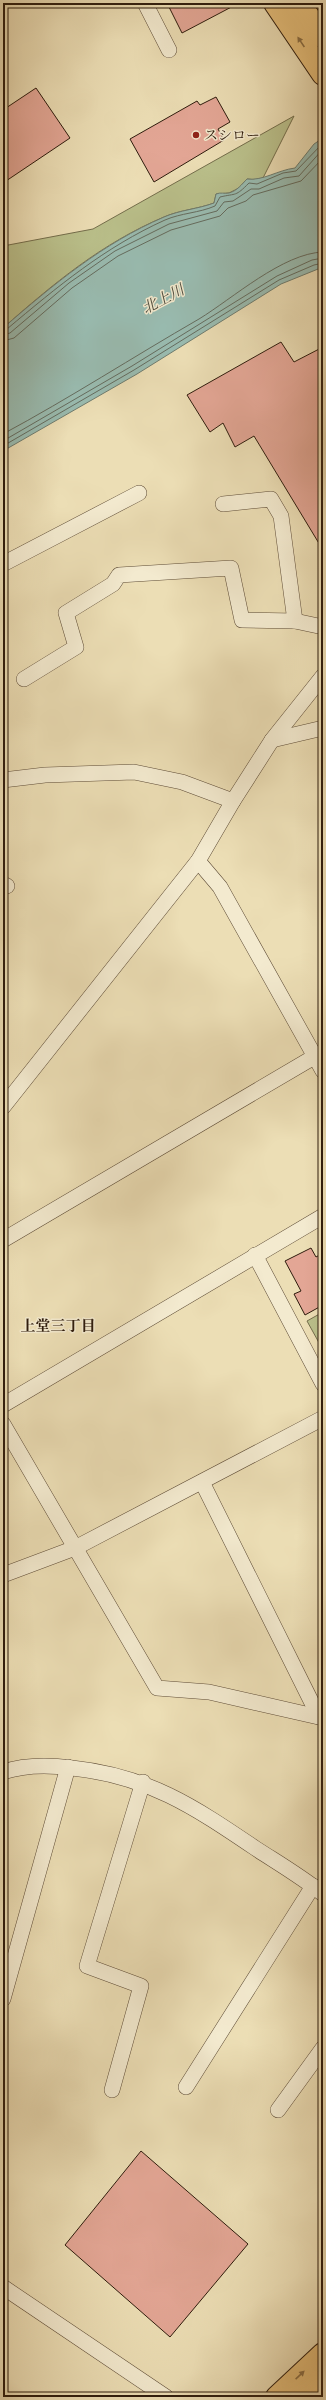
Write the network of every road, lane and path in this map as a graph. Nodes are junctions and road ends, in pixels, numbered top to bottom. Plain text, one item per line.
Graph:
1 (145, 3) edge
2 (275, 3) edge
3 (299, 3) edge
4 (323, 38) edge
5 (169, 50) dead end
6 (323, 74) edge
7 (139, 493) dead end
8 (223, 504) dead end
9 (3, 564) edge
10 (295, 621) junction
11 (323, 627) edge
12 (323, 676) edge
13 (24, 679) dead end
14 (323, 728) edge
15 (272, 740) junction
16 (3, 780) edge
17 (233, 801) junction
18 (198, 861) junction
19 (314, 1057) junction
20 (323, 1071) edge
21 (3, 1107) edge
22 (323, 1216) edge
23 (3, 1240) edge
24 (255, 1255) junction
25 (323, 1384) edge
26 (3, 1405) edge
27 (323, 1418) edge
28 (3, 1424) edge
29 (202, 1482) junction
30 (75, 1548) junction
31 (3, 1575) edge
32 (321, 1717) edge
33 (68, 1767) junction
34 (3, 1772) edge
35 (143, 1782) junction
36 (318, 1890) edge
37 (3, 2000) edge
38 (323, 2048) edge
39 (186, 2088) dead end
40 (112, 2090) dead end
41 (278, 2110) dead end
42 (3, 2287) edge
43 (323, 2354) edge
44 (323, 2378) edge
45 (166, 2397) edge
46 (277, 2397) edge
47 (301, 2397) edge

1 - 5 street
6 -> 2 highway
3 - 4 highway
7 - 9 street
8 - 10 street
10 - 11 street
10 - 13 street
12 - 15 street
14 - 15 street
15 - 17 street
16 - 17 street
17 - 18 street
18 - 19 street
18 - 21 street
19 - 20 street
19 - 23 street
22 - 24 street
24 - 25 street
24 - 26 street
27 - 29 street
28 - 30 street
29 - 30 street
29 - 32 street
30 - 31 street
30 - 32 street
33 - 34 street
33 - 35 street
33 - 37 street
35 - 36 street
35 - 40 street
36 - 39 street
38 - 41 street
42 - 45 street
46 -> 43 highway
44 - 47 highway

